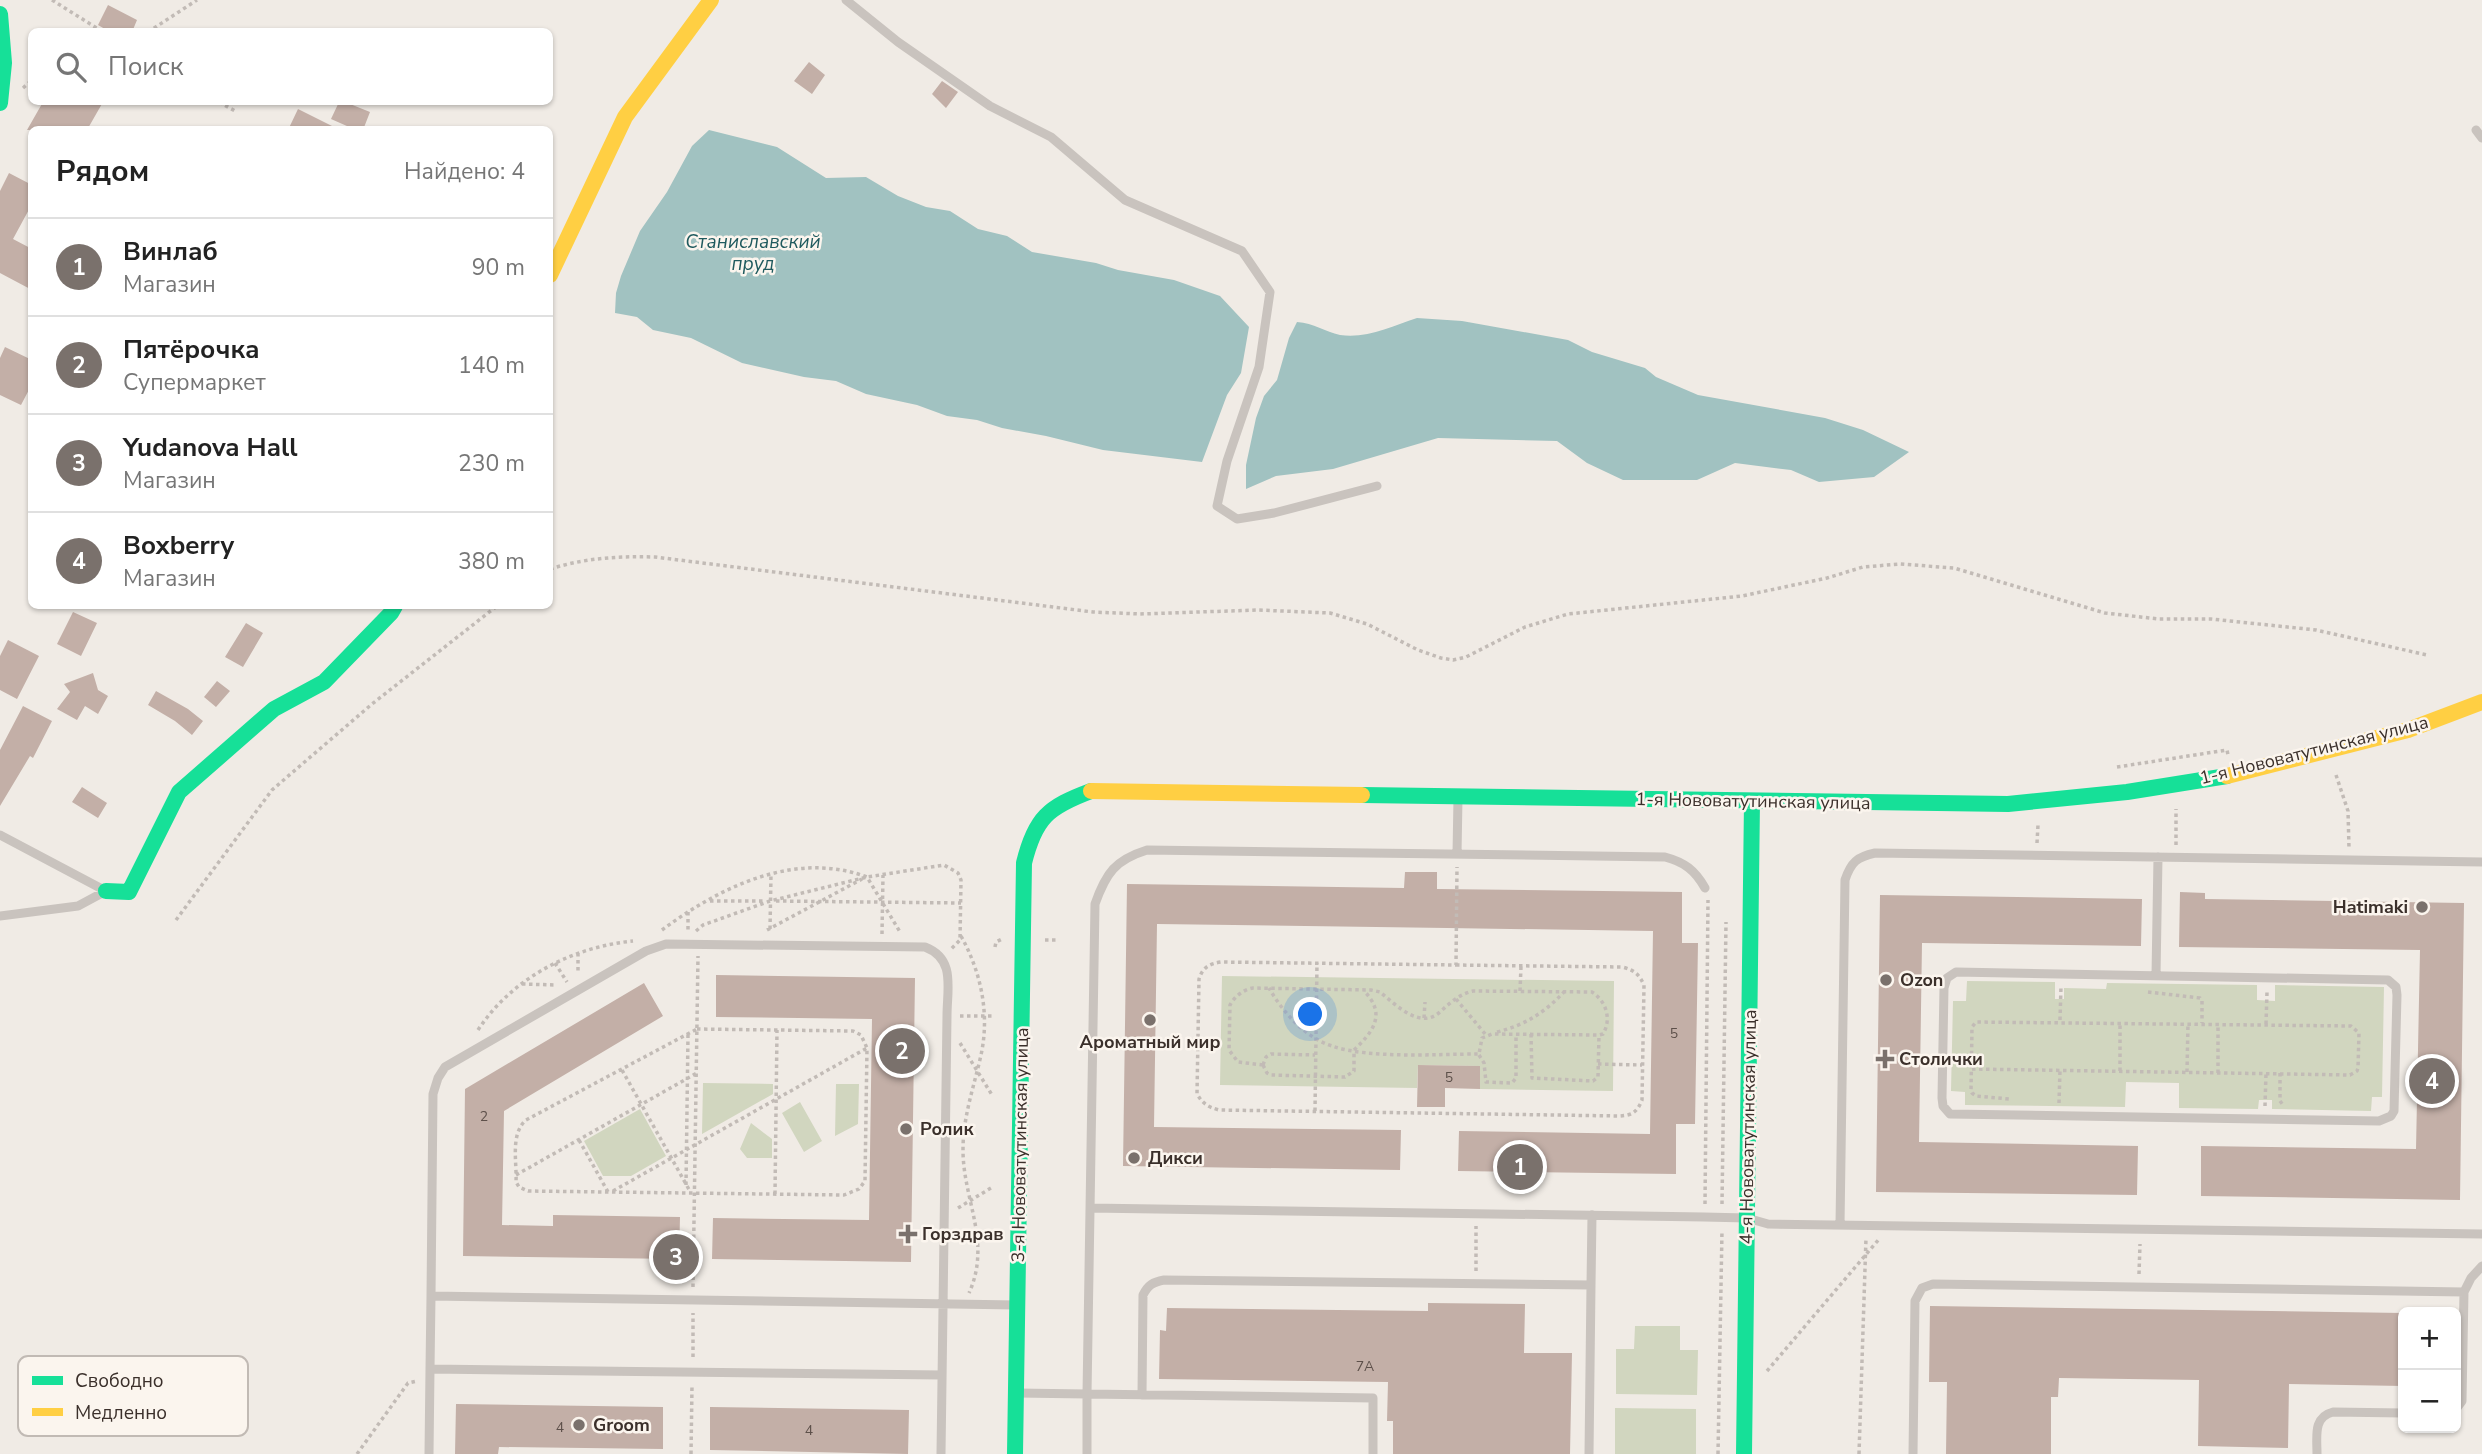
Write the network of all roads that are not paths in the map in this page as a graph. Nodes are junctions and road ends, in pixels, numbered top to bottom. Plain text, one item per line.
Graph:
1 (711, 0) edge
2 (846, 0) edge
3 (0, 14) edge
4 (0, 103) edge
5 (553, 269) edge
6 (1377, 486) dead end
7 (393, 609) edge
8 (2479, 705) edge
9 (1458, 796) junction
10 (1752, 801) junction
11 (0, 835) edge
12 (1029, 837) joint
13 (1457, 854) junction
14 (2158, 858) junction
15 (2482, 862) edge
16 (1705, 888) road end
17 (106, 891) junction
18 (0, 916) edge
19 (2156, 975) junction
20 (1090, 1208) junction
21 (1592, 1215) junction
22 (1747, 1218) junction
23 (1840, 1225) junction
24 (2482, 1234) edge
25 (2482, 1266) edge
26 (1591, 1286) junction
27 (2464, 1292) junction
28 (430, 1296) junction
29 (943, 1304) junction
30 (1018, 1305) junction
31 (430, 1373) junction
32 (942, 1375) junction
33 (1017, 1393) junction
34 (1087, 1394) junction
35 (1142, 1395) junction
36 (2461, 1402) edge
37 (2398, 1413) edge
38 (429, 1454) edge
39 (941, 1454) edge
40 (1016, 1454) edge
41 (1087, 1454) edge
42 (1373, 1454) edge
43 (1589, 1454) edge
44 (1744, 1454) edge
45 (1913, 1454) edge
46 (2317, 1454) edge

1 - 5 street
2 - 6 lane
3 - 4 street
7 - 17 street
8 - 10 street, 1-я Нововатутинская улица
9 - 10 street, 1-я Нововатутинская улица
9 - 12 street, 1-я Нововатутинская улица
9 - 13 lane
10 - 22 street, 4-я Нововатутинская улица
11 - 17 lane
12 - 30 street, 3-я Нововатутинская улица
13 - 16 lane
13 - 20 lane
14 - 15 lane
14 - 19 lane
14 - 23 lane
17 - 18 lane
19 - 19 lane
20 - 21 lane
20 - 34 lane
21 - 22 lane
21 - 26 lane
22 - 23 lane
22 - 44 street, 4-я Нововатутинская улица
23 - 24 lane
25 - 27 lane
26 - 35 lane
26 - 43 lane
27 - 36 lane
27 - 45 lane
28 - 29 lane
28 - 29 lane
28 - 31 lane
29 - 30 lane
29 - 32 lane
30 - 33 street, 3-я Нововатутинская улица
31 - 32 lane
31 - 38 lane
32 - 39 lane
33 - 34 lane
33 - 40 street, 3-я Нововатутинская улица
34 - 35 lane
34 - 41 lane
35 - 42 lane
37 - 46 lane

